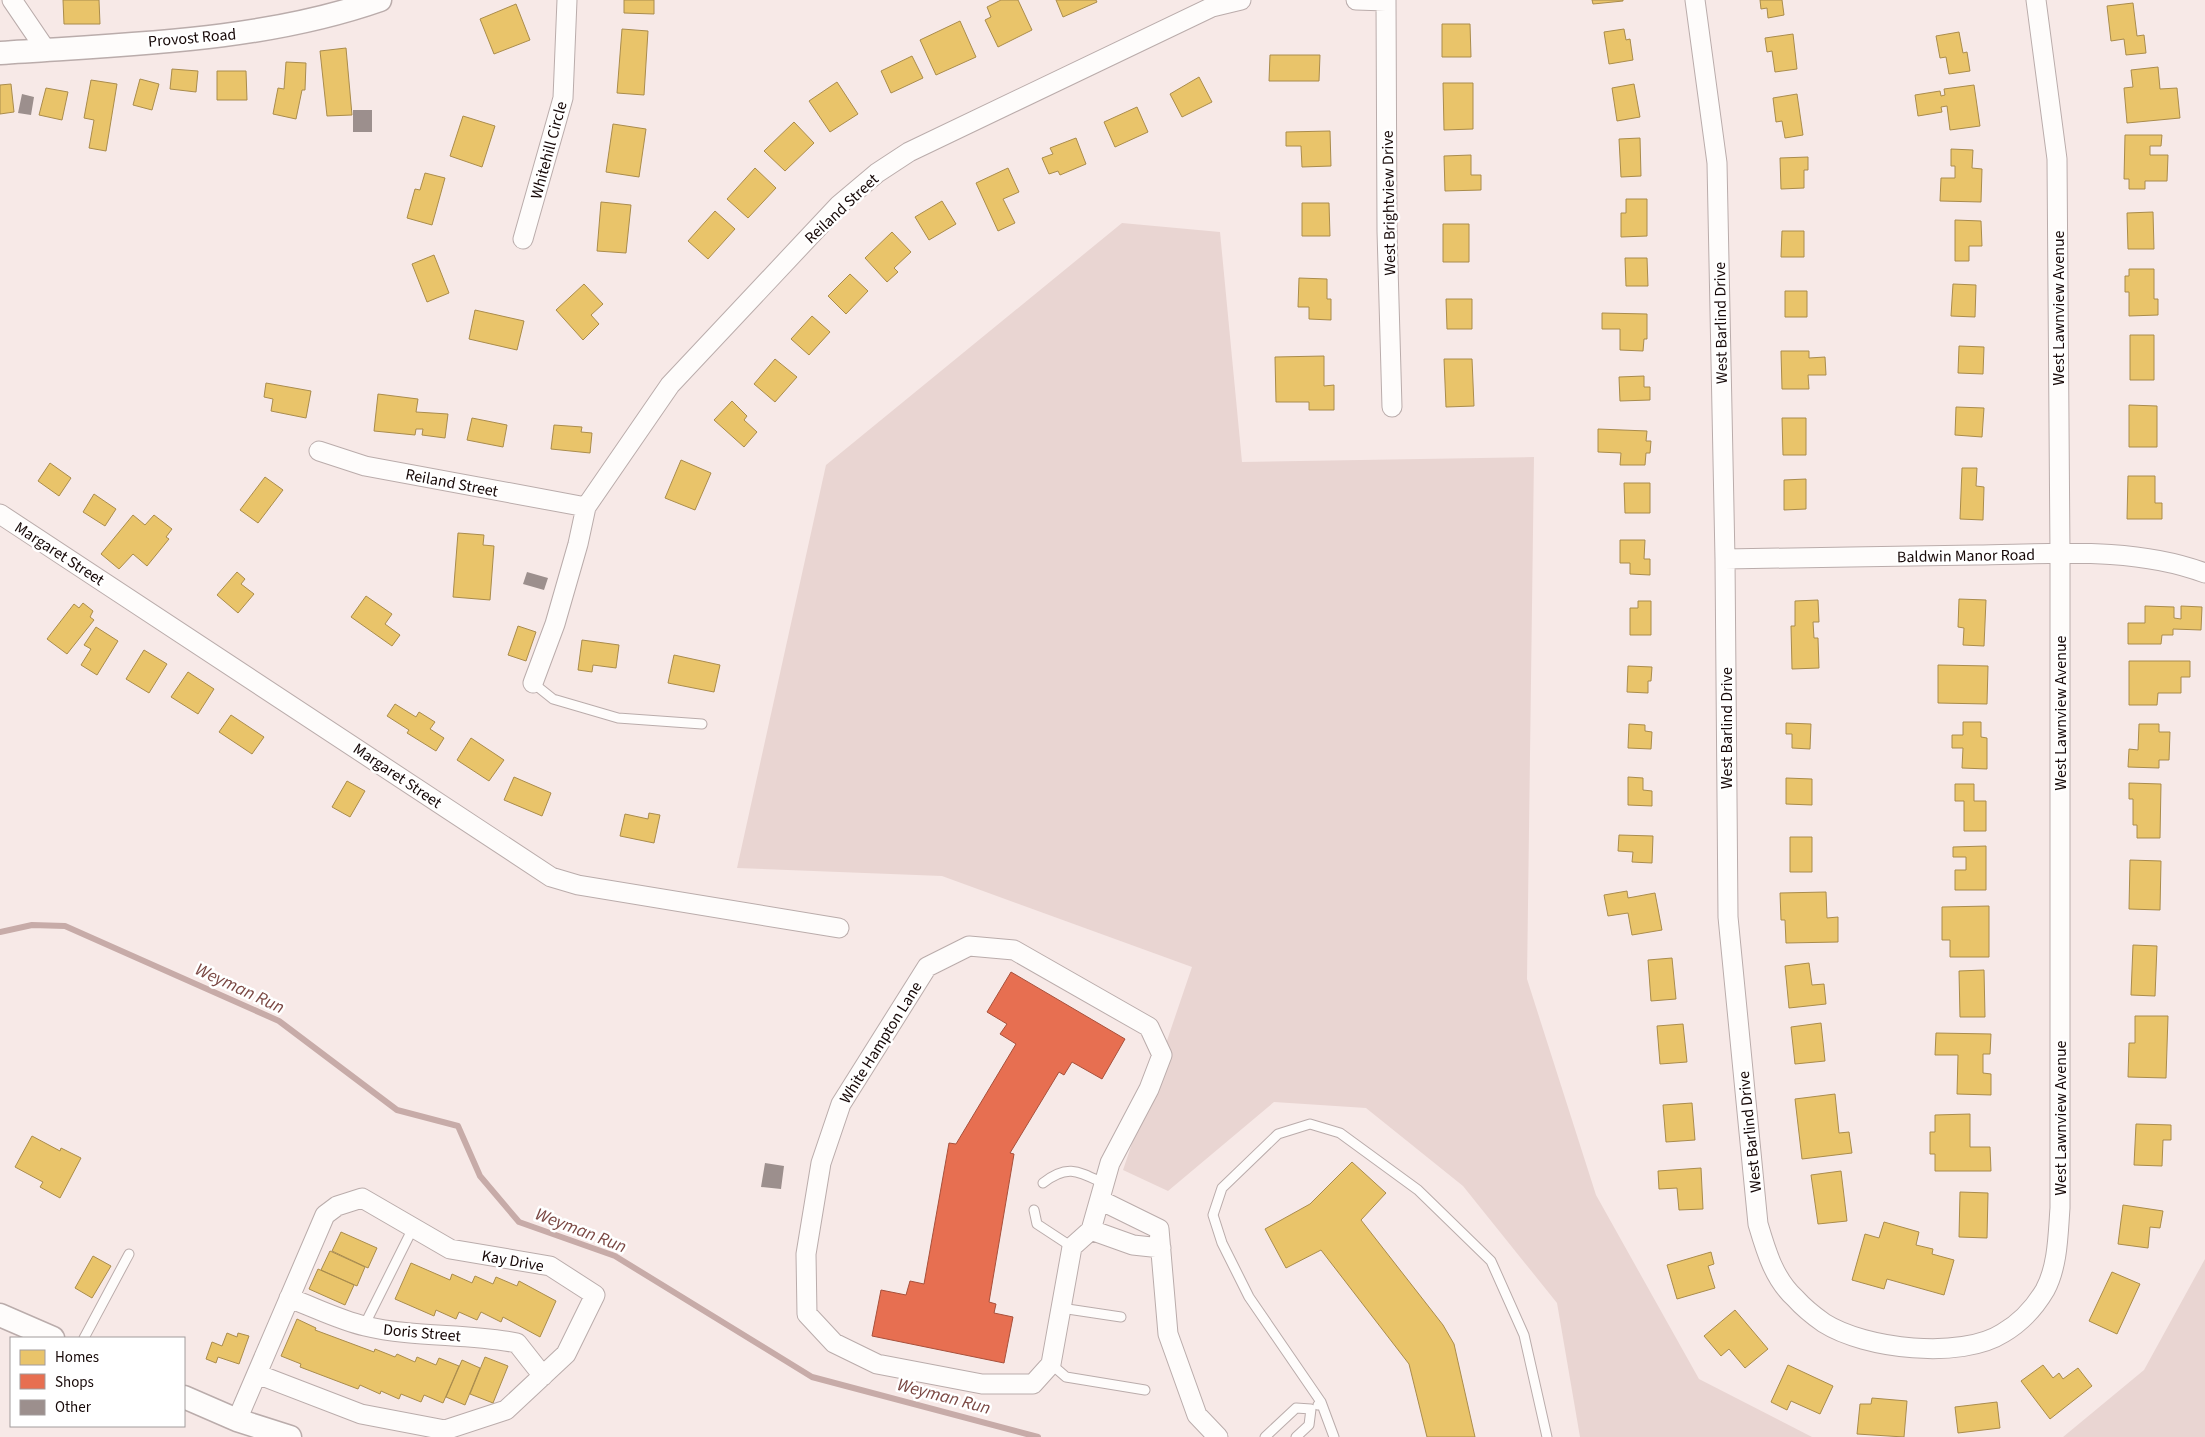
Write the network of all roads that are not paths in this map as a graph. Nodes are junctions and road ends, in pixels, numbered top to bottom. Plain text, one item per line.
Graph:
1 (12, 0) edge
2 (380, 0) edge
3 (567, 0) edge
4 (1241, 0) edge
5 (1356, 0) edge
6 (1386, 0) edge
7 (1695, 0) edge
8 (2036, 0) edge
9 (46, 50) junction
10 (0, 53) edge
11 (523, 239) dead end
12 (1392, 407) dead end
13 (319, 451) dead end
14 (586, 508) junction
15 (0, 514) edge
16 (2060, 554) junction
17 (1725, 559) junction
18 (2205, 573) edge
19 (533, 683) joint
20 (702, 724) dead end
21 (838, 928) dead end
22 (1043, 1183) dead end
23 (1102, 1192) junction
24 (1034, 1210) dead end
25 (413, 1228) junction
26 (1091, 1230) junction
27 (1072, 1247) junction
28 (1161, 1248) junction
29 (129, 1254) dead end
30 (290, 1298) junction
31 (1062, 1308) junction
32 (0, 1315) edge
33 (1121, 1317) dead end
34 (364, 1326) junction
35 (51, 1337) edge
36 (85, 1337) edge
37 (1930, 1349) joint
38 (1051, 1364) junction
39 (257, 1374) junction
40 (543, 1376) junction
41 (1145, 1390) dead end
42 (185, 1397) edge
43 (1321, 1402) junction
44 (1312, 1409) junction
45 (237, 1420) junction
46 (290, 1437) edge
47 (1218, 1437) edge
48 (1265, 1437) edge
49 (1296, 1437) edge
50 (1334, 1437) edge
51 (1547, 1437) edge

1 - 9 street
2 - 9 street, Provost Road
3 - 11 street, Whitehill Circle
4 - 14 street, Reiland Street
5 - 6 street
6 - 12 street, West Brightview Drive
7 - 17 street, West Barlind Drive
8 - 16 street, West Lawnview Avenue
9 - 10 street, Provost Road
13 - 14 street, Reiland Street
14 - 19 street, Reiland Street
15 - 21 street, Margaret Street
16 - 17 street, Baldwin Manor Road
16 - 18 street, Baldwin Manor Road
16 - 37 street, West Lawnview Avenue
17 - 37 street, West Barlind Drive
19 - 20 lane
22 - 23 lane
23 - 26 street, White Hampton Lane
23 - 28 street
23 - 38 street, White Hampton Lane
24 - 27 lane
25 - 30 street, Kay Drive
25 - 34 lane
25 - 40 street, Kay Drive
26 - 27 street
26 - 28 street
27 - 31 street
28 - 47 street
29 - 36 lane
30 - 34 street, Doris Street
30 - 39 street, Kay Drive
31 - 33 lane
31 - 38 street
32 - 35 street
34 - 40 street, Doris Street
38 - 41 lane
39 - 40 street, Kay Drive
39 - 45 street, Kay Drive
42 - 45 street
43 - 44 lane
43 - 50 lane
43 - 51 lane
44 - 48 lane
44 - 49 lane
45 - 46 street

